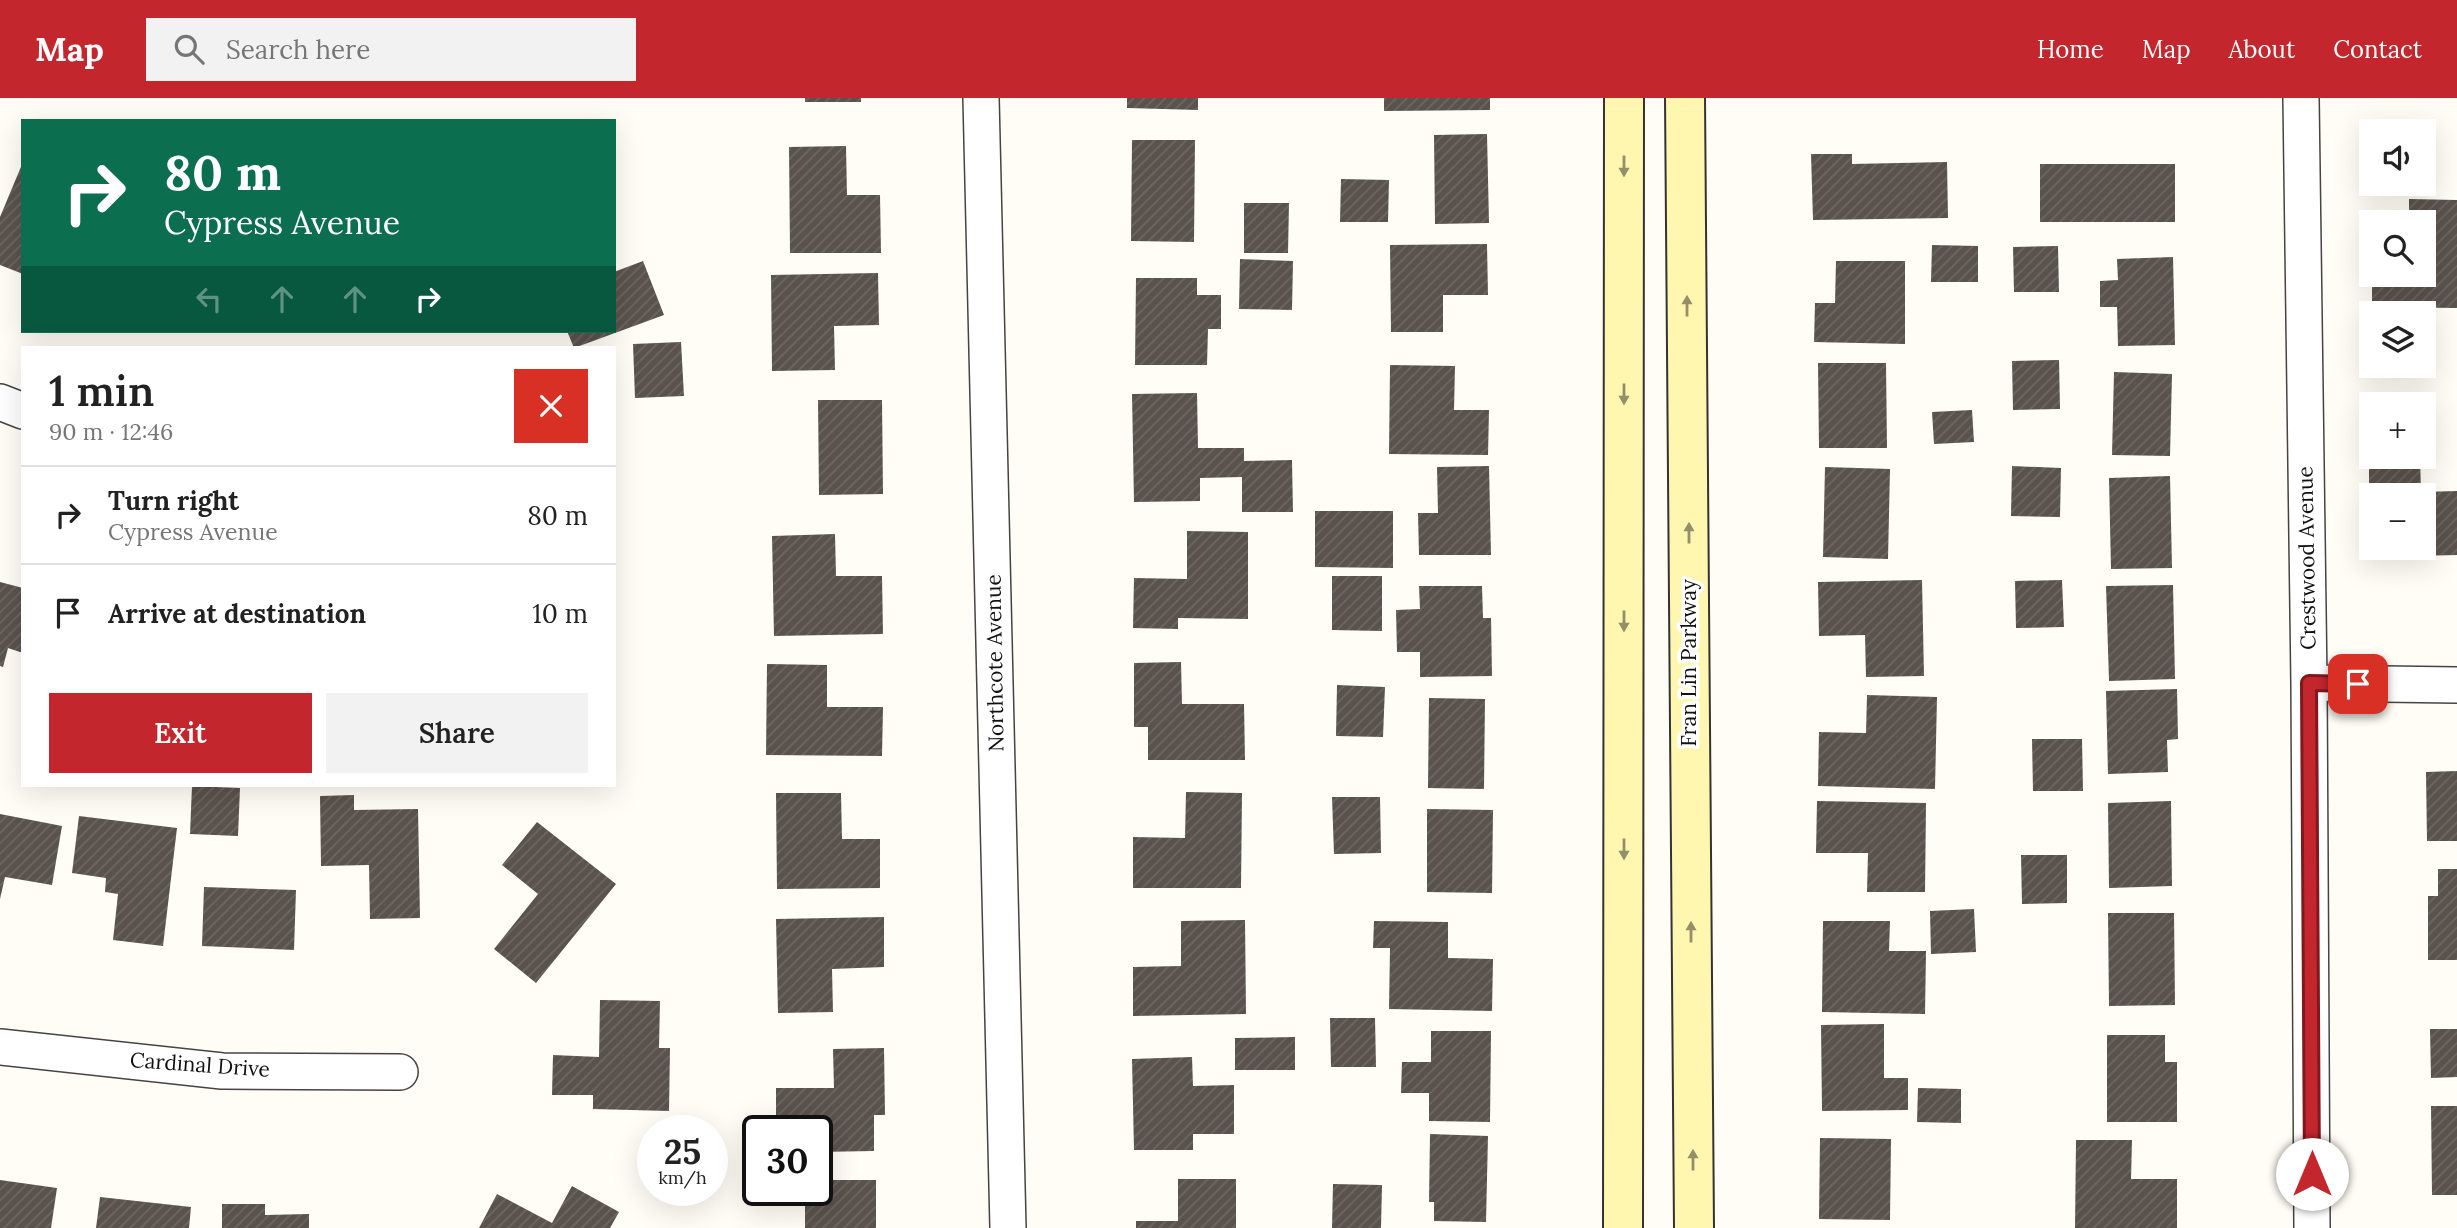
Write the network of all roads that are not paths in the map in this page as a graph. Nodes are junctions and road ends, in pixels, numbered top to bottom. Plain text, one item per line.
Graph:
1 (981, 98) edge
2 (1624, 98) edge
3 (1685, 98) edge
4 (2301, 98) edge
5 (0, 402) edge
6 (21, 410) edge
7 (2309, 683) junction
8 (2457, 685) edge
9 (0, 1047) edge
10 (400, 1072) dead end
11 (1009, 1228) edge
12 (1623, 1228) edge
13 (1693, 1228) edge
14 (2312, 1228) edge

1 - 11 street, Northcote Avenue
2 -> 12 street
13 -> 3 street, Fran Lin Parkway
4 - 7 street, Crestwood Avenue
5 - 6 street
7 - 8 street
7 - 14 street, Crestwood Avenue
9 - 10 street, Cardinal Drive

